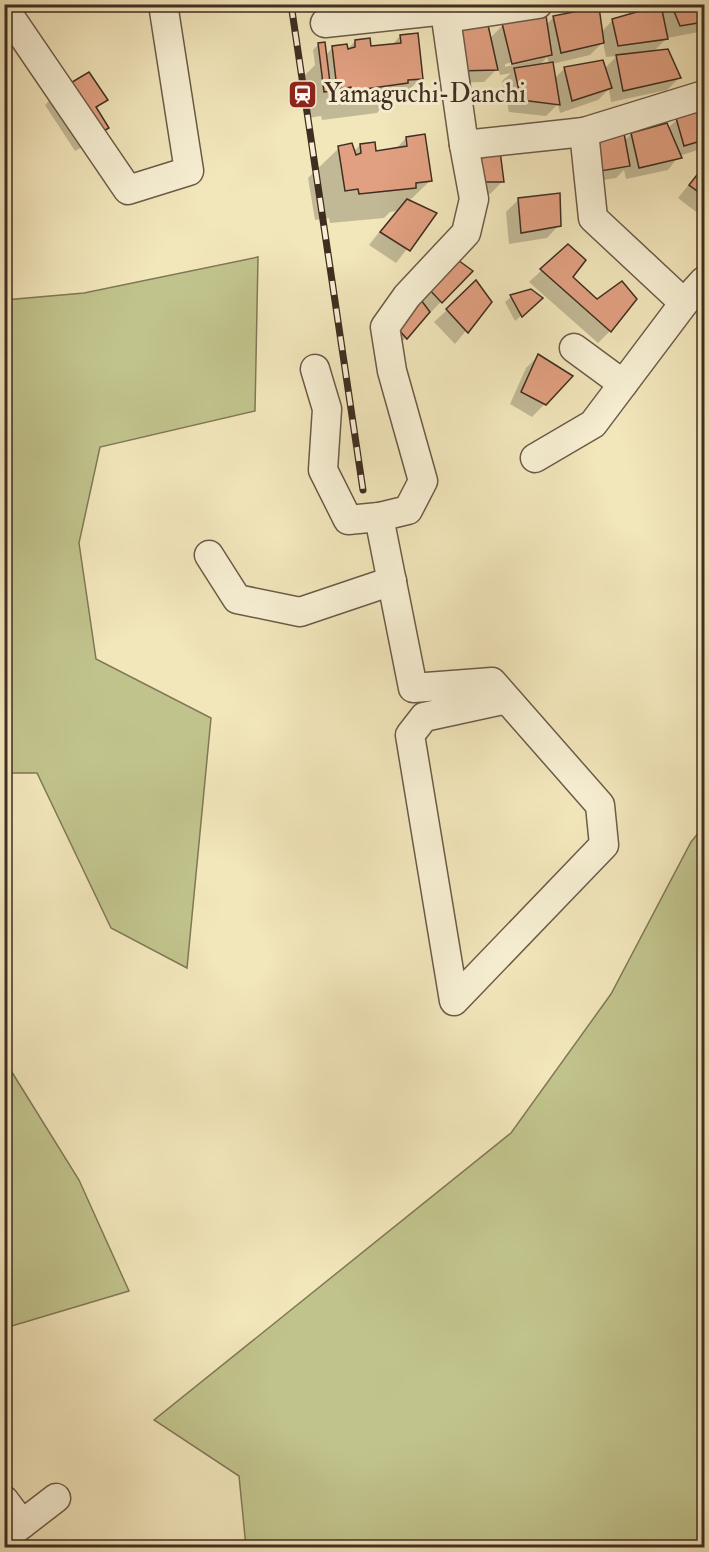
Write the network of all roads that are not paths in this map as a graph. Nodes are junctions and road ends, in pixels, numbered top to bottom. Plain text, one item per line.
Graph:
1 (163, 4) edge
2 (538, 4) edge
3 (4, 8) edge
4 (446, 11) edge
5 (325, 23) dead end
6 (705, 95) edge
7 (584, 132) junction
8 (464, 146) junction
9 (705, 281) edge
10 (684, 303) junction
11 (574, 348) dead end
12 (315, 369) dead end
13 (623, 384) junction
14 (535, 458) dead end
15 (379, 517) junction
16 (209, 555) dead end
17 (392, 581) junction
18 (507, 699) junction
19 (56, 1498) dead end
20 (4, 1500) edge
21 (13, 1531) edge

1 - 3 street
2 - 4 street
4 - 5 street
4 - 8 street
6 - 7 street
7 - 8 street
7 - 10 street
8 - 15 street
9 - 10 street
10 - 13 street
11 - 13 street
12 - 15 street
13 - 14 street
15 - 17 street
16 - 17 street
17 - 18 street
18 - 18 street
19 - 21 street
20 - 21 street

